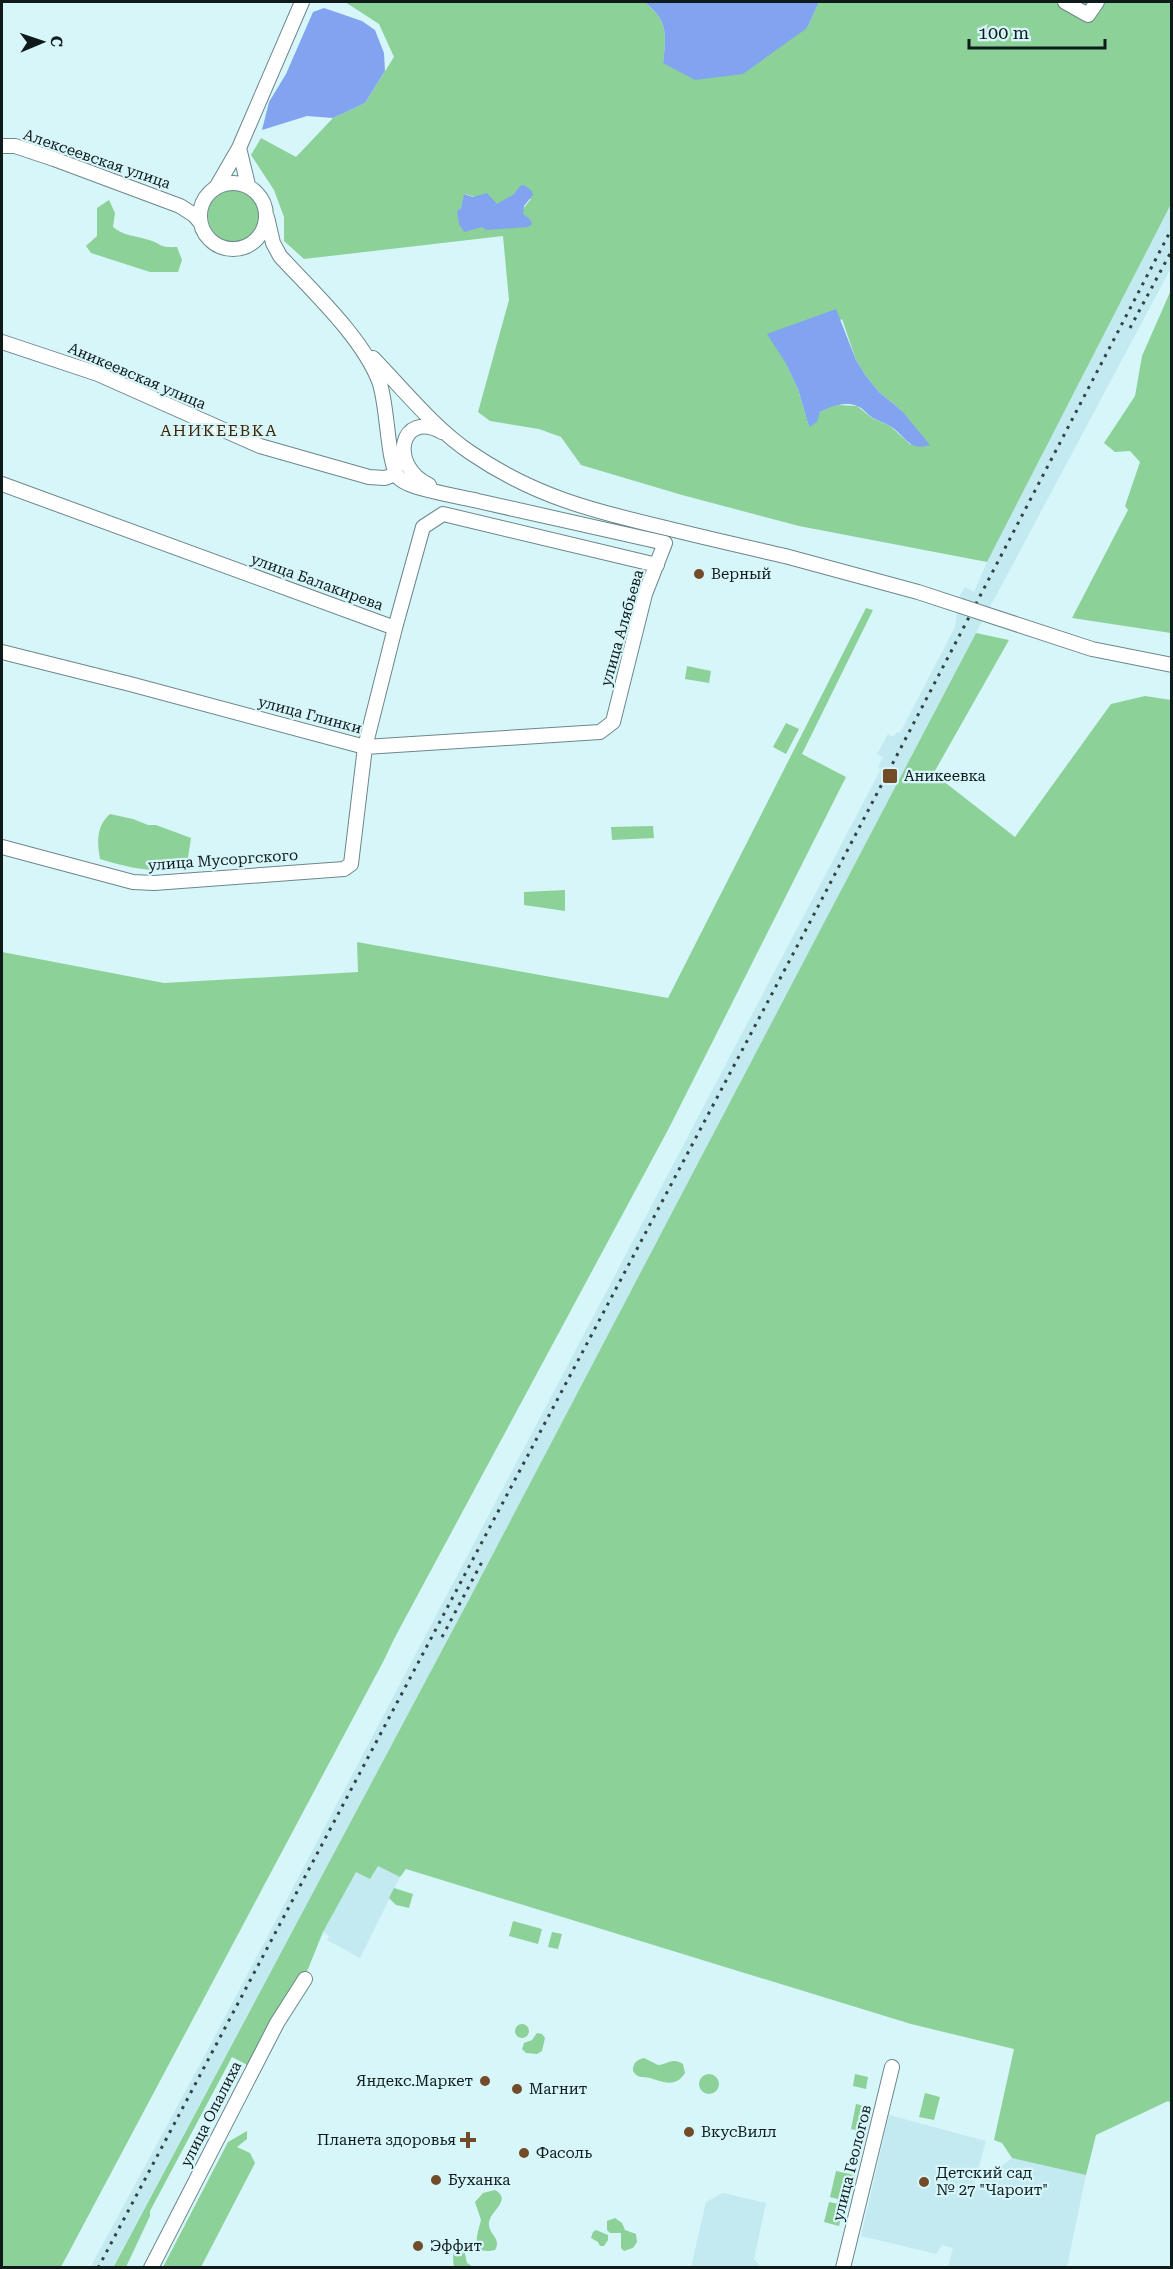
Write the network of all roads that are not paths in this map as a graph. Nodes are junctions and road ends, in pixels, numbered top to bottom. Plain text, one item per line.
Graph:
1 (302, 2) edge
2 (1065, 2) edge
3 (1097, 2) edge
4 (2, 146) edge
5 (240, 148) junction
6 (248, 185) junction
7 (212, 191) junction
8 (180, 206) junction
9 (267, 217) junction
10 (200, 222) junction
11 (242, 248) junction
12 (280, 256) junction
13 (351, 335) junction
14 (2, 342) edge
15 (452, 437) junction
16 (396, 474) junction
17 (2, 484) edge
18 (445, 493) junction
19 (657, 566) junction
20 (395, 628) junction
21 (2, 652) edge
22 (1172, 665) edge
23 (613, 722) joint
24 (365, 747) junction
25 (2, 847) edge
26 (305, 1979) dead end
27 (892, 2067) dead end
28 (151, 2268) edge
29 (843, 2268) edge

1 - 5 street
2 - 3 street
4 - 8 street, Алексеевская улица
5 - 6 street
5 - 7 street
6 - 7 street
6 - 9 street
7 - 8 street, Алексеевская улица
7 - 10 street
8 - 10 street, Алексеевская улица
9 - 11 street
9 - 12 street
10 - 11 street
11 - 12 street
12 - 13 street
13 - 15 street
13 - 16 street
14 - 16 street, Аникеевская улица
15 - 18 street
15 - 22 street, bridge
16 - 18 street
17 - 20 street, улица Балакирева
18 - 19 street, улица Алябьева
19 - 20 street, улица Балакирева
19 - 23 street, улица Алябьева
20 - 24 street
21 - 24 street, улица Глинки
23 - 24 street, улица Глинки
24 - 25 street, улица Мусоргского
26 - 28 street, улица Опалиха
27 - 29 street, улица Геологов

